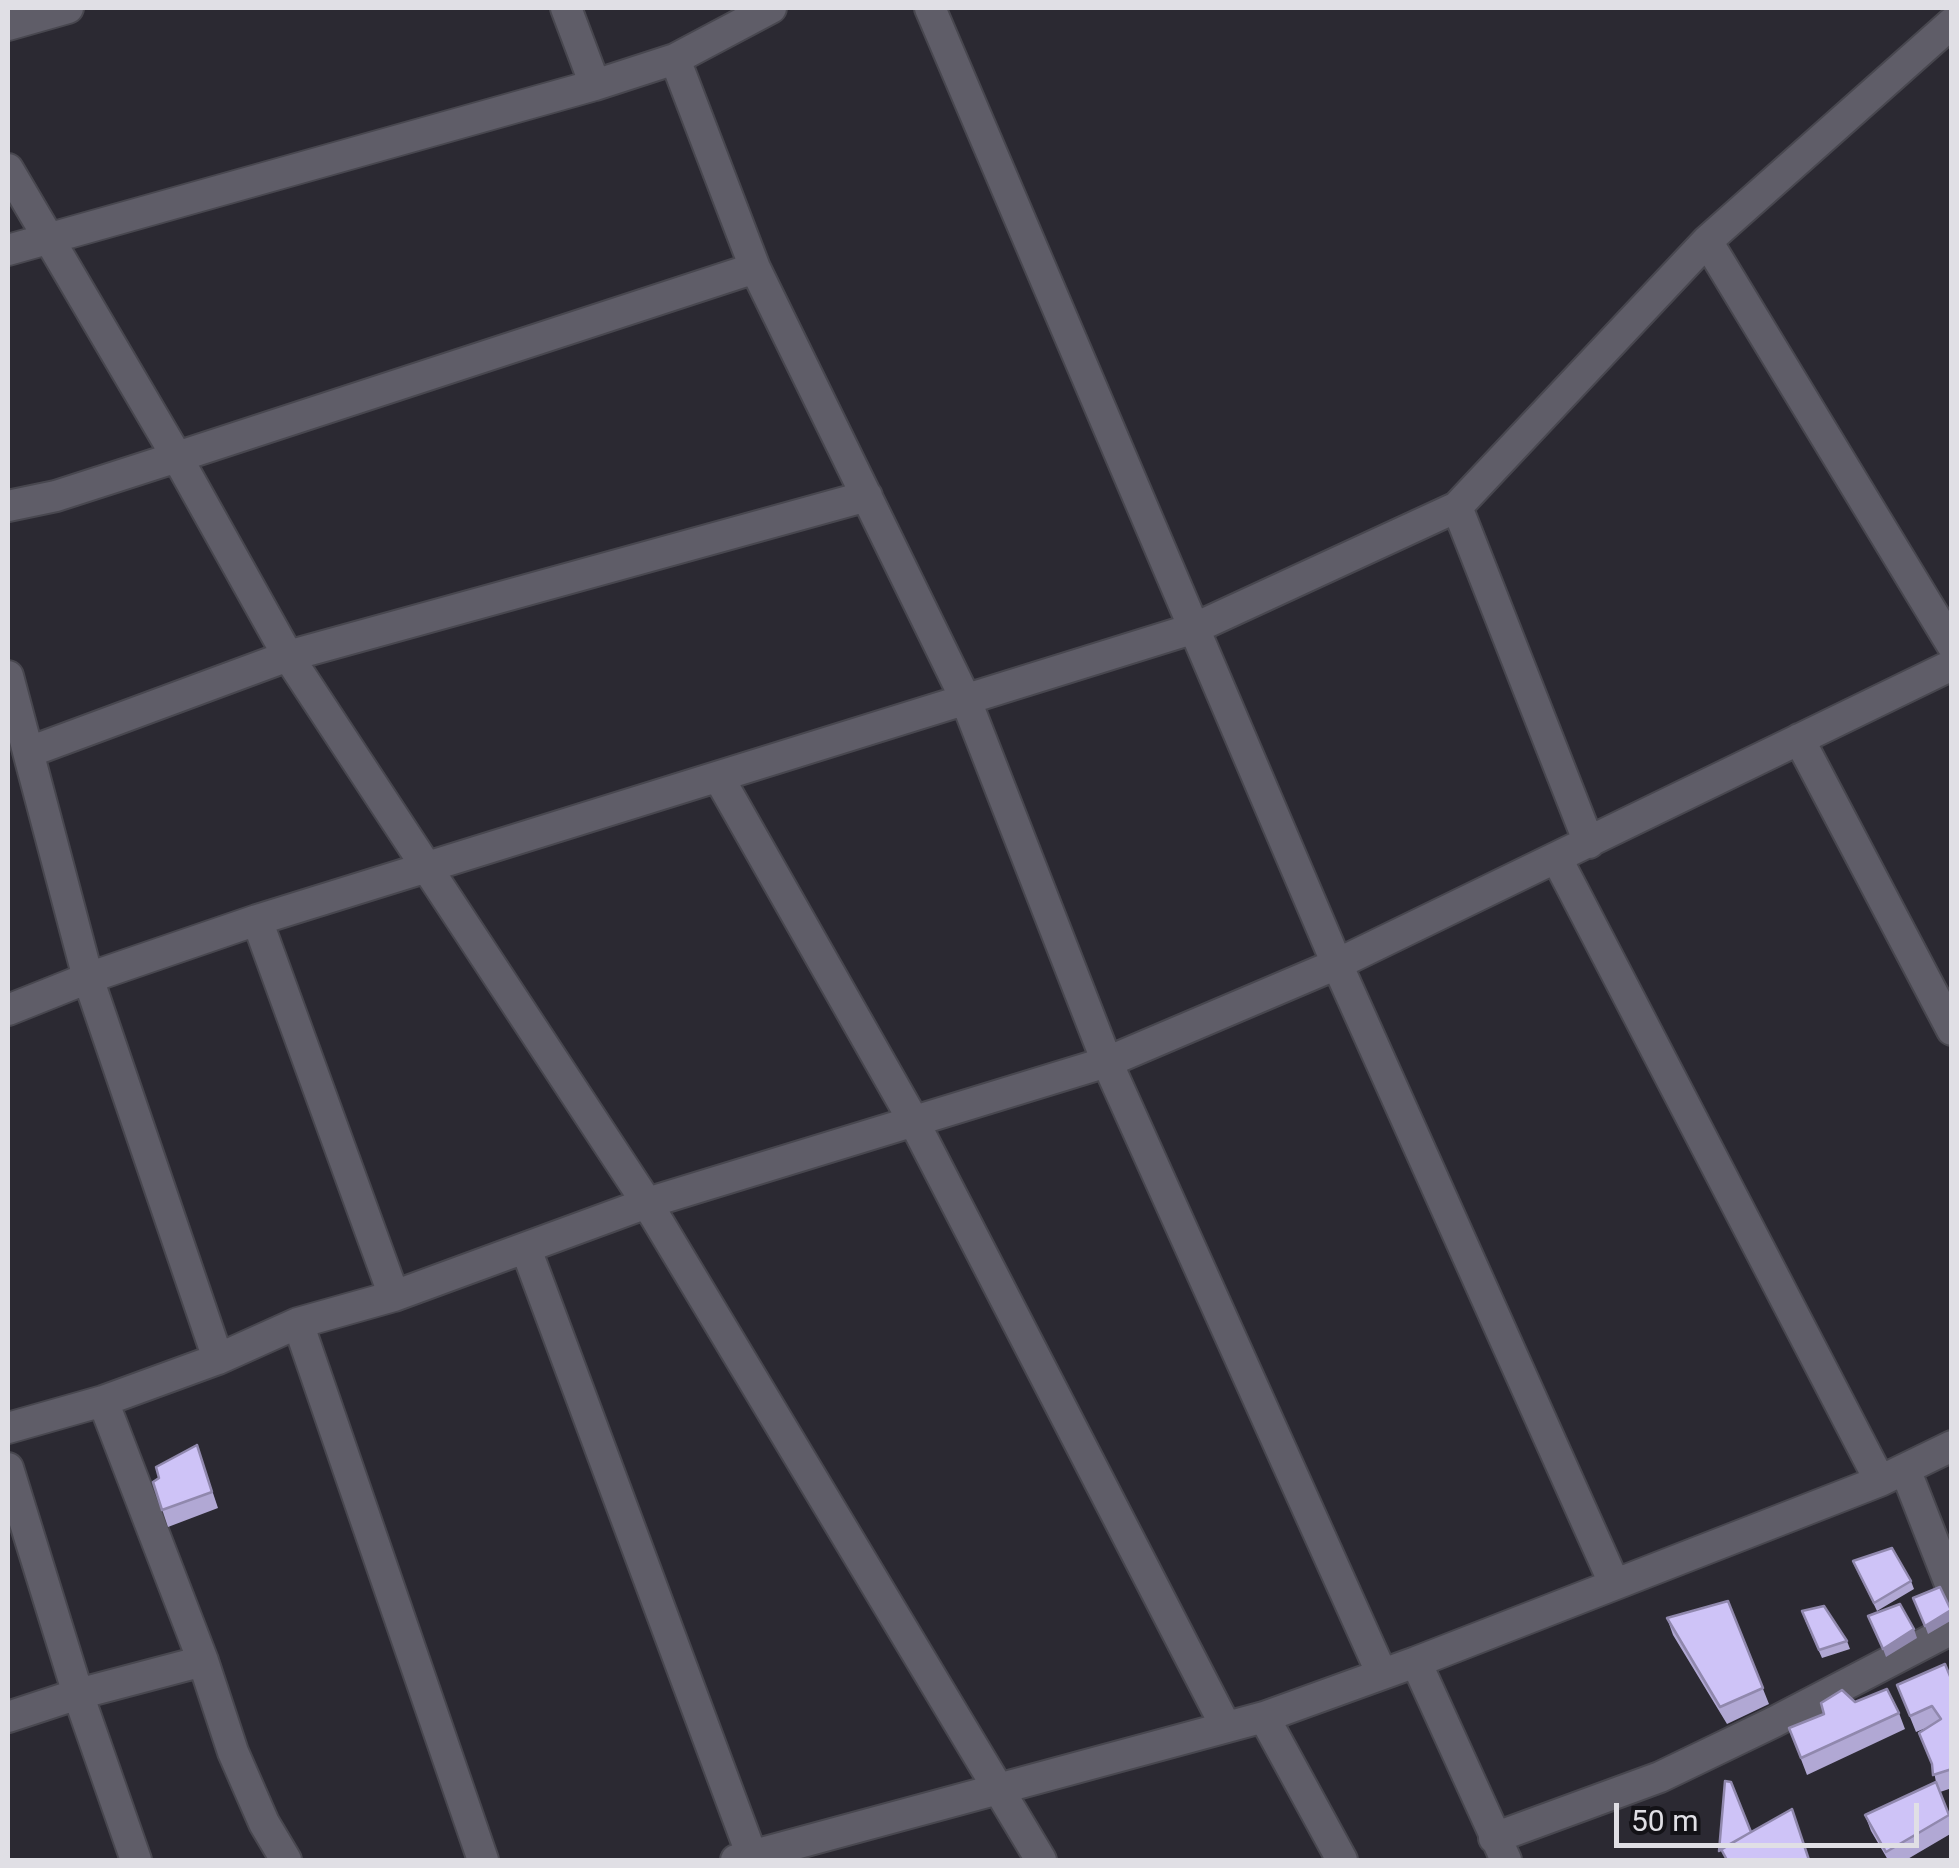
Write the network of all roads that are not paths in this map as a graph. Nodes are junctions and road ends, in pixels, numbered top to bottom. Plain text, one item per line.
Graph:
1 (68, 8) edge
2 (566, 8) edge
3 (771, 8) edge
4 (930, 8) edge
5 (1952, 23) edge
6 (8, 25) edge
7 (674, 59) junction
8 (594, 84) junction
9 (8, 169) edge
10 (50, 240) junction
11 (1707, 242) junction
12 (8, 250) edge
13 (755, 268) junction
14 (177, 457) junction
15 (866, 496) junction
16 (8, 506) edge
17 (1457, 507) junction
18 (1196, 628) junction
19 (1952, 645) edge
20 (288, 656) junction
21 (1952, 665) edge
22 (8, 676) edge
23 (965, 698) junction
24 (1799, 740) junction
25 (28, 752) junction
26 (718, 778) junction
27 (1589, 844) junction
28 (1558, 859) junction
29 (424, 868) junction
30 (257, 920) junction
31 (1336, 964) junction
32 (88, 978) junction
33 (8, 1010) edge
34 (1952, 1030) edge
35 (1107, 1062) junction
36 (913, 1120) junction
37 (646, 1203) junction
38 (526, 1249) junction
39 (394, 1296) junction
40 (298, 1323) junction
41 (218, 1359) junction
42 (103, 1401) junction
43 (8, 1428) edge
44 (1952, 1446) edge
45 (8, 1468) edge
46 (1893, 1475) junction
47 (1614, 1583) junction
48 (1952, 1588) edge
49 (1952, 1630) edge
50 (204, 1661) junction
51 (1416, 1662) junction
52 (1381, 1672) junction
53 (78, 1694) junction
54 (8, 1717) edge
55 (1264, 1717) junction
56 (1226, 1727) junction
57 (998, 1790) junction
58 (1500, 1849) edge
59 (818, 1850) edge
60 (744, 1858) edge
61 (136, 1860) edge
62 (286, 1860) edge
63 (483, 1860) edge
64 (1040, 1860) edge
65 (1342, 1860) edge

1 - 6 street
2 - 8 street
3 - 7 street
4 - 18 street
5 - 11 street
7 - 8 street
7 - 13 street
8 - 10 street
9 - 10 street
10 - 12 street
10 - 14 street
11 - 17 street
11 - 19 street
13 - 14 street
13 - 15 street
14 - 16 street
14 - 20 street
15 - 20 street
15 - 23 street
17 - 18 street
17 - 27 street
18 - 23 street
18 - 31 street
20 - 25 street
20 - 29 street
21 - 24 street
22 - 25 street
23 - 26 street
23 - 35 street
24 - 27 street
24 - 34 street
25 - 32 street
26 - 29 street
26 - 36 street
27 - 28 street
28 - 31 street
28 - 46 street
29 - 30 street
29 - 37 street
30 - 32 street
30 - 39 street
31 - 35 street
31 - 47 street
32 - 33 street
32 - 41 street
35 - 36 street
35 - 52 street
36 - 37 street
36 - 56 street
37 - 38 street
37 - 57 street
38 - 39 street
38 - 60 street
39 - 40 street
40 - 41 street
40 - 63 street
41 - 42 street
42 - 43 street
42 - 50 street
44 - 46 street
45 - 53 street
46 - 47 street
46 - 48 street
47 - 51 street
49 - 58 street
50 - 53 street
50 - 62 street
51 - 52 street
51 - 58 street
52 - 55 street
53 - 54 street
53 - 61 street
55 - 56 street
55 - 65 street
56 - 57 street
57 - 59 street
57 - 64 street
59 - 60 street

